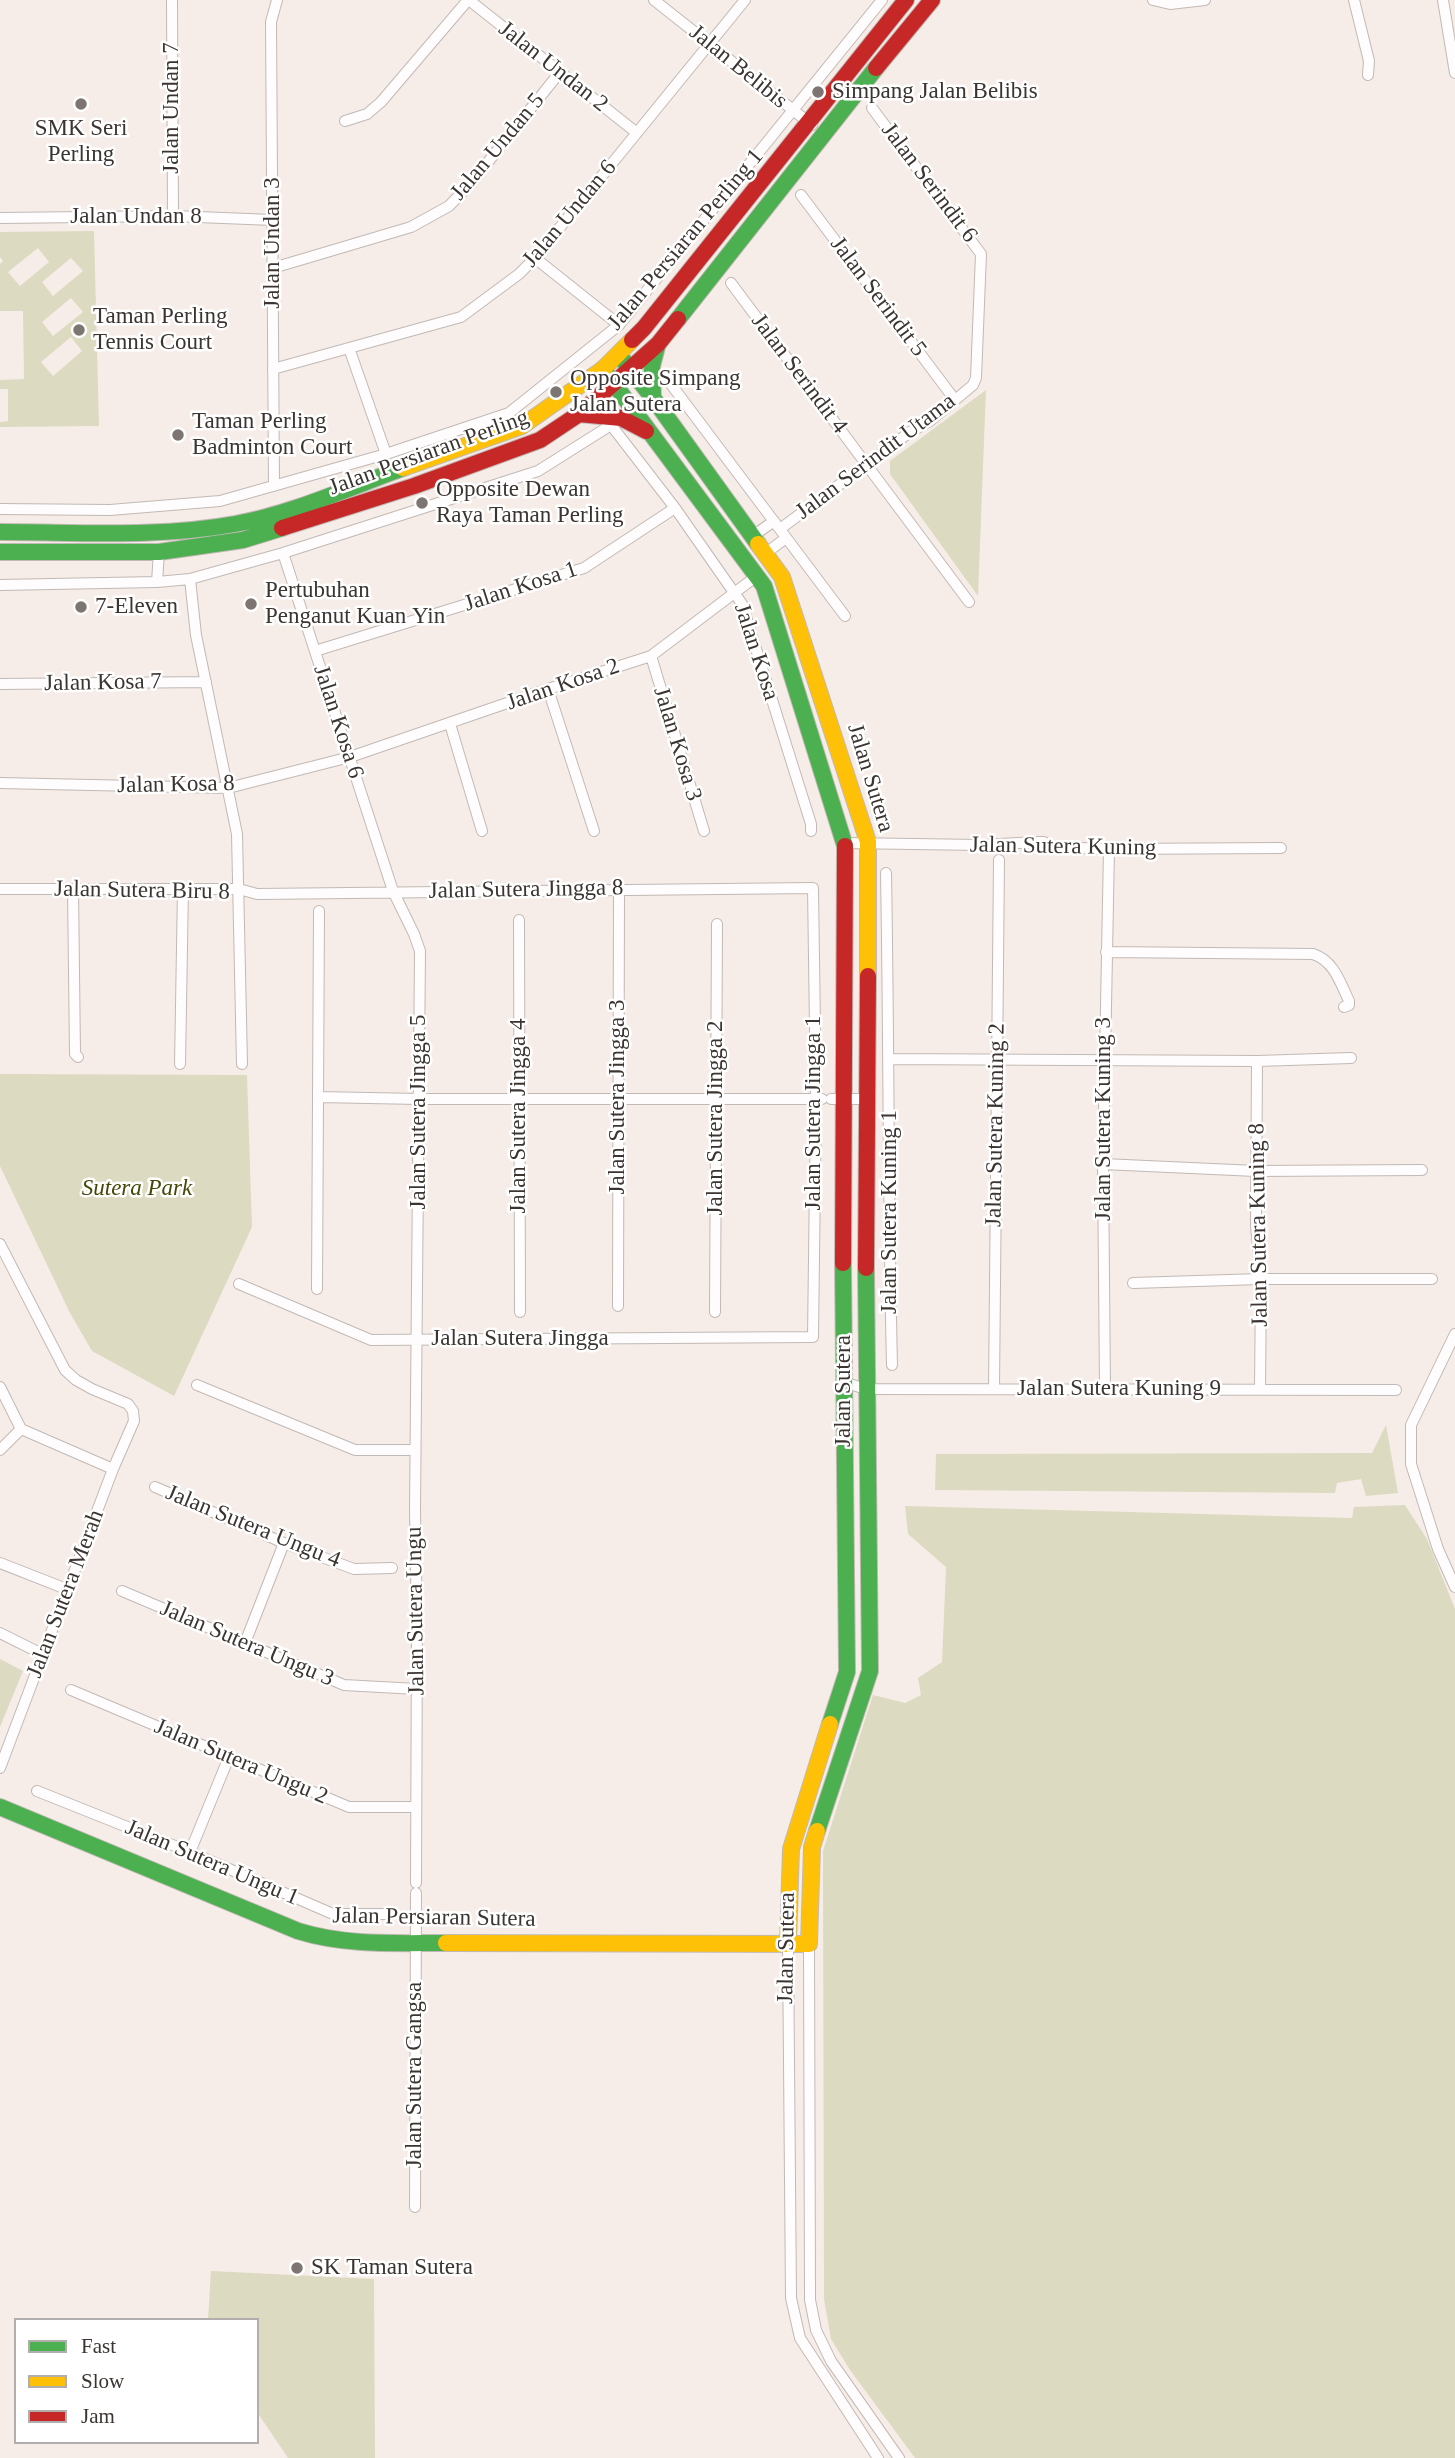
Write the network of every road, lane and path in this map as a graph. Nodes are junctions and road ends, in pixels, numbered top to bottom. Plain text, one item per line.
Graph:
1 (172, 0) edge
2 (277, 0) edge
3 (469, 0) edge
4 (654, 0) edge
5 (745, 0) edge
6 (882, 0) edge
7 (906, 0) edge
8 (932, 0) edge
9 (1153, 0) edge
10 (1205, 0) edge
11 (1354, 0) edge
12 (1443, 0) edge
13 (709, 45) junction
14 (560, 72) junction
15 (1455, 73) edge
16 (1368, 75) dead end
17 (872, 108) dead end
18 (793, 111) junction
19 (345, 121) dead end
20 (807, 121) junction
21 (637, 133) junction
22 (823, 133) junction
23 (801, 195) dead end
24 (173, 216) junction
25 (0, 218) edge
26 (273, 220) junction
27 (535, 258) junction
28 (981, 260) joint
29 (273, 268) junction
30 (731, 283) dead end
31 (619, 325) junction
32 (658, 344) junction
33 (349, 348) junction
34 (619, 355) junction
35 (274, 369) junction
36 (603, 369) junction
37 (631, 371) junction
38 (664, 375) dead end
39 (615, 383) junction
40 (653, 398) junction
41 (955, 400) junction
42 (579, 414) junction
43 (653, 437) junction
44 (386, 454) junction
45 (866, 464) junction
46 (274, 486) junction
47 (675, 508) junction
48 (0, 509) edge
49 (780, 529) junction
50 (0, 532) edge
51 (753, 536) junction
52 (0, 552) edge
53 (159, 552) junction
54 (283, 553) junction
55 (766, 553) junction
56 (758, 575) junction
57 (190, 579) junction
58 (158, 582) junction
59 (0, 584) edge
60 (736, 592) junction
61 (969, 602) dead end
62 (845, 616) dead end
63 (315, 651) junction
64 (651, 656) junction
65 (206, 682) junction
66 (0, 684) edge
67 (548, 688) junction
68 (450, 724) junction
69 (350, 757) junction
70 (0, 783) edge
71 (228, 788) junction
72 (482, 831) dead end
73 (594, 831) dead end
74 (704, 831) dead end
75 (811, 831) dead end
76 (868, 842) junction
77 (845, 843) junction
78 (1281, 848) dead end
79 (1109, 849) junction
80 (999, 860) dead end
81 (887, 873) dead end
82 (813, 888) joint
83 (0, 889) edge
84 (73, 889) junction
85 (183, 889) junction
86 (239, 889) junction
87 (619, 889) junction
88 (393, 891) junction
89 (319, 911) dead end
90 (519, 920) dead end
91 (717, 924) dead end
92 (1106, 952) junction
93 (1344, 1007) dead end
94 (78, 1057) dead end
95 (1351, 1058) dead end
96 (890, 1059) junction
97 (997, 1059) junction
98 (1104, 1060) junction
99 (1257, 1061) junction
100 (180, 1064) dead end
101 (242, 1064) dead end
102 (319, 1097) junction
103 (419, 1099) junction
104 (518, 1099) junction
105 (618, 1099) junction
106 (716, 1099) junction
107 (828, 1099) junction
108 (867, 1099) junction
109 (1103, 1164) junction
110 (1422, 1170) dead end
111 (1256, 1171) junction
112 (0, 1244) edge
113 (1261, 1279) junction
114 (1432, 1279) dead end
115 (1133, 1283) dead end
116 (239, 1284) dead end
117 (317, 1289) dead end
118 (618, 1306) dead end
119 (520, 1312) dead end
120 (715, 1312) dead end
121 (1455, 1334) edge
122 (813, 1337) joint
123 (417, 1339) junction
124 (892, 1365) dead end
125 (843, 1382) junction
126 (197, 1385) dead end
127 (0, 1387) edge
128 (866, 1389) junction
129 (994, 1389) junction
130 (1105, 1389) junction
131 (1260, 1390) junction
132 (1396, 1390) dead end
133 (21, 1429) junction
134 (0, 1450) edge
135 (415, 1450) junction
136 (113, 1469) junction
137 (155, 1487) dead end
138 (284, 1543) junction
139 (0, 1563) edge
140 (392, 1567) dead end
141 (1455, 1587) edge
142 (69, 1590) junction
143 (122, 1591) dead end
144 (0, 1633) edge
145 (245, 1643) junction
146 (42, 1654) junction
147 (416, 1689) junction
148 (71, 1690) dead end
149 (229, 1757) junction
150 (0, 1768) edge
151 (37, 1791) dead end
152 (0, 1807) edge
153 (416, 1807) junction
154 (190, 1852) junction
155 (391, 1914) dead end
156 (415, 1943) junction
157 (788, 1944) junction
158 (810, 1944) junction
159 (415, 2207) dead end
160 (878, 2458) edge
161 (899, 2458) edge

1 - 24 street, Jalan Undan 7
2 - 26 street, Jalan Undan 3
3 - 14 street, Jalan Undan 2
3 - 19 street
4 - 13 street, Jalan Belibis
5 - 13 street, Jalan Undan 6
6 - 18 street, Jalan Persiaran Perling 1
7 - 20 street, Jalan Persiaran Perling
8 - 22 street, Jalan Persiaran Perling
9 - 10 street
11 - 16 street
12 - 15 street
13 - 18 street, Jalan Belibis
13 - 21 street, Jalan Undan 6
14 - 21 street, Jalan Undan 2
14 - 29 street, Jalan Undan 5
17 - 28 street, Jalan Serindit 6
18 - 20 street, Jalan Belibis
18 - 31 street, Jalan Persiaran Perling 1
20 - 22 street, Jalan Belibis
20 - 34 street, Jalan Persiaran Perling
21 - 27 street, Jalan Undan 6
22 - 32 street, Jalan Persiaran Perling
23 - 41 street, Jalan Serindit 5
24 - 25 street, Jalan Undan 8
24 - 26 street, Jalan Undan 8
26 - 29 street, Jalan Undan 3
27 - 31 street
27 - 33 street, Jalan Undan 6
28 - 41 street, Jalan Serindit Utama
29 - 35 street, Jalan Undan 3
30 - 45 street, Jalan Serindit 4
31 - 44 street, Jalan Persiaran Perling 1
32 - 37 street, Jalan Persiaran Perling
32 - 40 street
33 - 35 street, Jalan Undan 6
33 - 44 street
34 - 36 street, Jalan Persiaran Perling
34 - 37 street, Jalan Sutera
35 - 46 street, Jalan Undan 3
36 - 39 street, Jalan Sutera
36 - 50 street, Jalan Persiaran Perling
37 - 39 street, Jalan Persiaran Perling
37 - 40 street, Jalan Sutera
38 - 49 street
39 - 42 street, Jalan Persiaran Perling
39 - 43 street, Jalan Sutera
40 - 51 street, Jalan Sutera
41 - 45 street, Jalan Serindit Utama
42 - 43 street
42 - 53 street, Jalan Persiaran Perling
43 - 56 street, Jalan Sutera
44 - 46 street, Jalan Persiaran Perling 1
45 - 49 street, Jalan Serindit Utama
45 - 61 street, Jalan Serindit 4
46 - 48 street, Jalan Persiaran Perling 1
47 - 54 street, Jalan Kosa
47 - 60 street, Jalan Kosa
47 - 63 street, Jalan Kosa 1
49 - 51 street
49 - 55 street
49 - 62 street
51 - 55 street, Jalan Sutera
52 - 53 street, Jalan Persiaran Perling
53 - 58 street
54 - 57 street
54 - 63 street, Jalan Kosa 6
55 - 76 street, Jalan Sutera
56 - 60 street, Jalan Kosa 2
56 - 77 street, Jalan Sutera
57 - 58 street
57 - 65 street
58 - 59 street
60 - 64 street, Jalan Kosa 2
60 - 75 street, Jalan Kosa
63 - 69 street, Jalan Kosa 6
64 - 67 street, Jalan Kosa 2
64 - 74 street, Jalan Kosa 3
65 - 66 street, Jalan Kosa 7
65 - 71 street
67 - 68 street, Jalan Kosa 2
67 - 73 street
68 - 69 street, Jalan Kosa 2
68 - 72 street
69 - 71 street, Jalan Kosa 8
69 - 88 street, Jalan Kosa 6
70 - 71 street, Jalan Kosa 8
71 - 86 street
76 - 77 street, Jalan Sutera Kuning
76 - 79 street, Jalan Sutera Kuning
76 - 108 street, Jalan Sutera
77 - 107 street, Jalan Sutera
78 - 79 street, Jalan Sutera Kuning
79 - 92 street, Jalan Sutera Kuning 3
80 - 97 street, Jalan Sutera Kuning 2
81 - 96 street, Jalan Sutera Kuning 1
82 - 87 street, Jalan Sutera Jingga 8
82 - 107 street, Jalan Sutera Jingga 1
83 - 84 street, Jalan Sutera Biru 8
84 - 85 street, Jalan Sutera Biru 8
84 - 94 street
85 - 86 street, Jalan Sutera Biru 8
85 - 100 street
86 - 88 street, Jalan Sutera Jingga 8
86 - 101 street, Jalan Sutera Biru 8
87 - 88 street, Jalan Sutera Jingga 8
87 - 105 street, Jalan Sutera Jingga 3
88 - 103 street, Jalan Sutera Jingga 5
89 - 102 street
90 - 104 street, Jalan Sutera Jingga 4
91 - 106 street, Jalan Sutera Jingga 2
92 - 93 street
92 - 98 street, Jalan Sutera Kuning 3
95 - 99 street
96 - 97 street
96 - 124 street, Jalan Sutera Kuning 1
97 - 98 street
97 - 129 street, Jalan Sutera Kuning 2
98 - 99 street
98 - 109 street, Jalan Sutera Kuning 3
99 - 111 street, Jalan Sutera Kuning 8
102 - 103 street
102 - 117 street
103 - 104 street
103 - 123 street, Jalan Sutera Jingga 5
104 - 105 street
104 - 119 street, Jalan Sutera Jingga 4
105 - 106 street
105 - 118 street, Jalan Sutera Jingga 3
106 - 107 street
106 - 120 street, Jalan Sutera Jingga 2
107 - 108 street
107 - 122 street, Jalan Sutera Jingga 1
107 - 125 street, Jalan Sutera
108 - 128 street, Jalan Sutera
109 - 111 street
109 - 130 street, Jalan Sutera Kuning 3
110 - 111 street
111 - 113 street, Jalan Sutera Kuning 8
112 - 136 street, Jalan Sutera Merah
113 - 114 street
113 - 115 street
113 - 131 street, Jalan Sutera Kuning 8
116 - 123 street, Jalan Sutera Jingga
121 - 141 street
122 - 123 street, Jalan Sutera Jingga
123 - 135 street, Jalan Sutera Ungu
125 - 128 street, Jalan Sutera Kuning 9
125 - 157 street, Jalan Sutera
126 - 135 street
127 - 133 street
128 - 129 street, Jalan Sutera Kuning 9
128 - 158 street, Jalan Sutera
129 - 130 street, Jalan Sutera Kuning 9
130 - 131 street, Jalan Sutera Kuning 9
131 - 132 street, Jalan Sutera Kuning 9
133 - 134 street
133 - 136 street
135 - 147 street, Jalan Sutera Ungu
136 - 142 street, Jalan Sutera Merah
137 - 138 street, Jalan Sutera Ungu 4
138 - 140 street, Jalan Sutera Ungu 4
138 - 145 street
139 - 142 street
142 - 146 street, Jalan Sutera Merah
143 - 145 street, Jalan Sutera Ungu 3
144 - 146 street
145 - 147 street, Jalan Sutera Ungu 3
146 - 150 street, Jalan Sutera Merah
147 - 153 street, Jalan Sutera Ungu
148 - 149 street, Jalan Sutera Ungu 2
149 - 153 street, Jalan Sutera Ungu 2
149 - 154 street
151 - 154 street, Jalan Sutera Ungu 1
152 - 156 street, Jalan Persiaran Sutera
153 - 156 street, Jalan Sutera Ungu
154 - 155 street, Jalan Sutera Ungu 1
156 - 157 street, Jalan Persiaran Sutera
156 - 159 street, Jalan Sutera Gangsa
157 - 158 street, Jalan Persiaran Sutera
157 - 160 street, Jalan Sutera
158 - 161 street, Jalan Sutera

